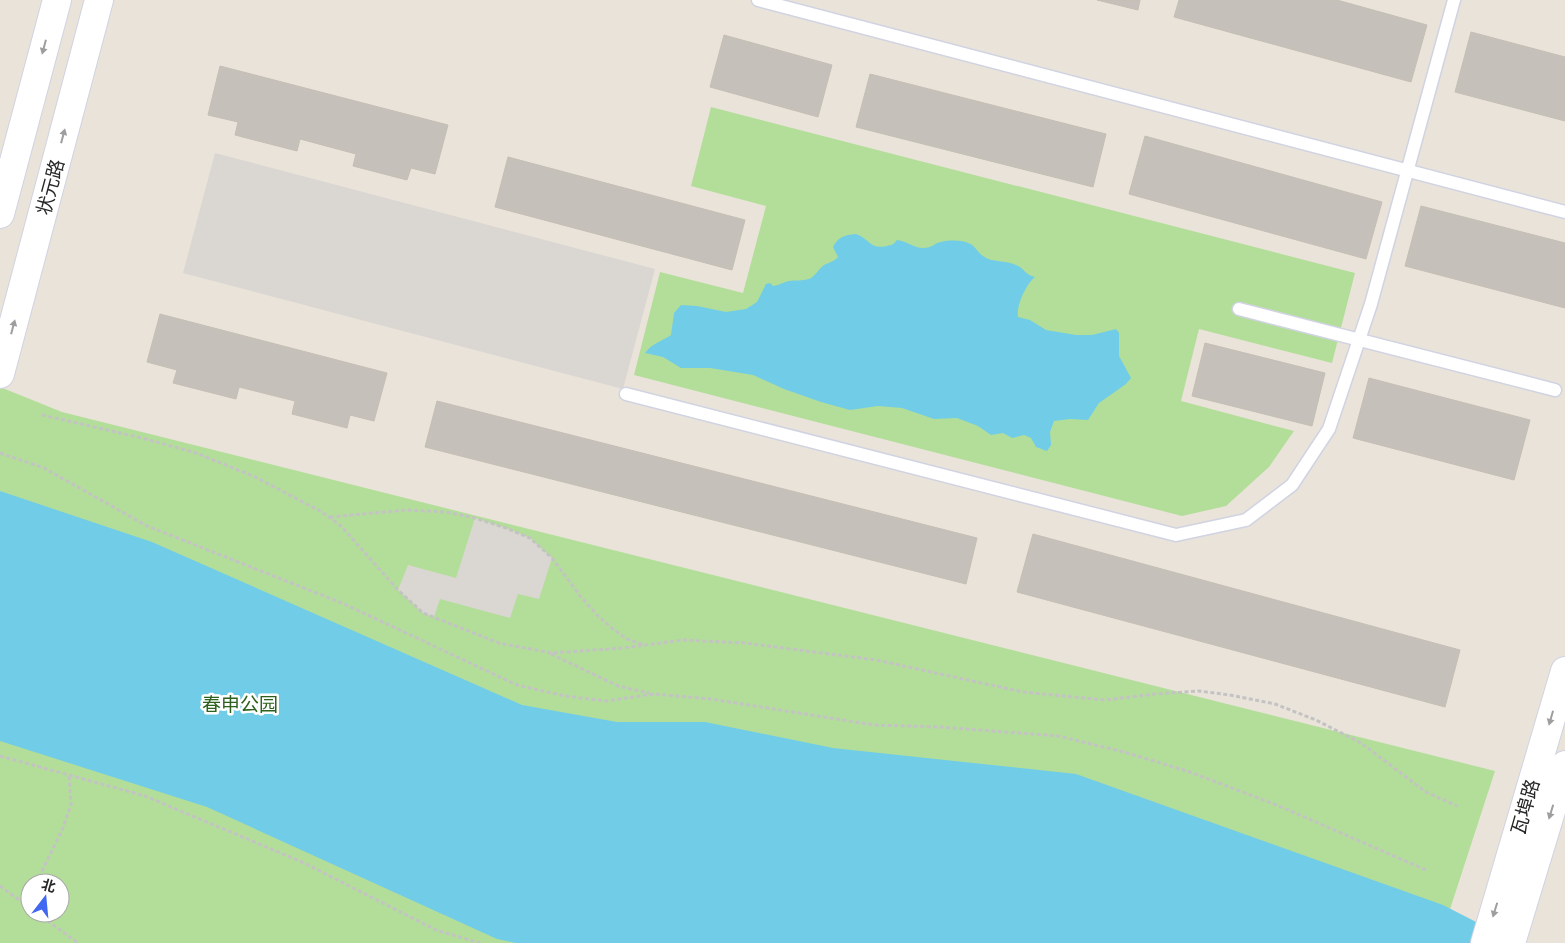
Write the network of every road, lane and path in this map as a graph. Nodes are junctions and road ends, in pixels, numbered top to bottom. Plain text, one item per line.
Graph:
1 (56, 0) edge
2 (99, 0) edge
3 (758, 0) edge
4 (1454, 0) edge
5 (1565, 212) edge
6 (0, 214) edge
7 (1239, 309) dead end
8 (0, 374) edge
9 (1555, 390) dead end
10 (626, 394) dead end
11 (42, 415) dead end
12 (0, 453) edge
13 (329, 517) junction
14 (645, 645) junction
15 (551, 653) junction
16 (1565, 671) edge
17 (654, 694) junction
18 (0, 756) edge
19 (1565, 765) edge
20 (70, 774) junction
21 (1457, 806) dead end
22 (1426, 870) dead end
23 (41, 873) edge
24 (1517, 878) junction
25 (0, 886) edge
26 (20, 901) edge
27 (51, 923) edge
28 (78, 943) edge
29 (480, 943) edge
30 (1485, 943) edge
31 (1511, 943) edge

1 -> 6 main road
8 -> 2 main road, 状元路
3 - 5 lane
4 - 10 lane
7 - 9 lane
11 - 13 path
12 - 17 path
13 - 14 path
13 - 15 path
14 - 15 path
14 - 21 path
15 - 17 path
16 -> 24 main road, 瓦埠路
17 - 22 path
18 - 20 path
19 -> 24 main road, 瓦埠路
20 - 23 path
20 - 29 path
24 -> 30 main road, 瓦埠路
24 - 31 main road, 瓦埠路
25 - 26 path
27 - 28 path

